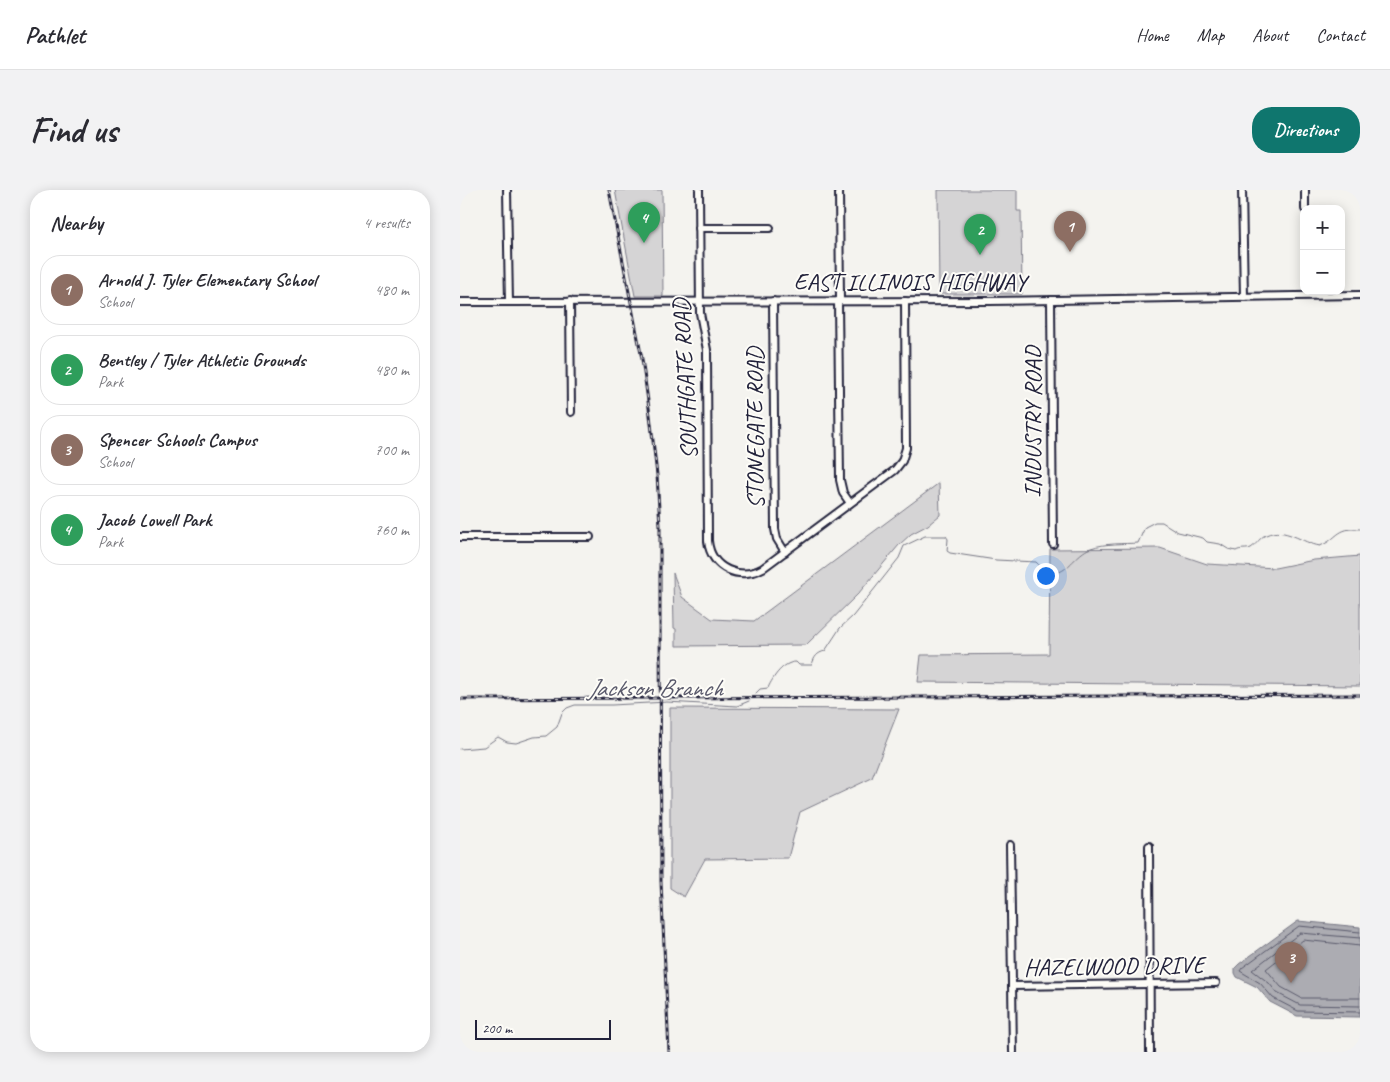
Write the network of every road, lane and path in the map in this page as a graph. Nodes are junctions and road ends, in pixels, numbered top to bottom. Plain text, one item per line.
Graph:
1 (507, 190) edge
2 (699, 190) edge
3 (839, 190) edge
4 (1242, 190) edge
5 (1305, 190) edge
6 (1305, 205) edge
7 (699, 228) junction
8 (770, 228) dead end
9 (1300, 293) edge
10 (1345, 294) edge
11 (1360, 295) edge
12 (1244, 297) junction
13 (1051, 300) junction
14 (700, 301) junction
15 (773, 301) junction
16 (839, 301) junction
17 (905, 301) junction
18 (460, 302) edge
19 (509, 302) junction
20 (570, 302) junction
21 (571, 412) dead end
22 (850, 503) junction
23 (460, 537) edge
24 (590, 537) dead end
25 (1053, 544) dead end
26 (785, 552) junction
27 (1010, 845) dead end
28 (1149, 846) dead end
29 (1216, 983) dead end
30 (1149, 984) junction
31 (1012, 986) junction
32 (1013, 1052) edge
33 (1150, 1052) edge

1 - 19 street
2 - 7 street, SOUTHGATE ROAD
3 - 16 street
4 - 12 street
5 - 6 street
7 - 8 street
7 - 14 street, SOUTHGATE ROAD
9 - 12 street, EAST ILLINOIS HIGHWAY
10 - 11 street, EAST ILLINOIS HIGHWAY
12 - 13 street, EAST ILLINOIS HIGHWAY
13 - 17 street, EAST ILLINOIS HIGHWAY
13 - 25 street, INDUSTRY ROAD
14 - 15 street, EAST ILLINOIS HIGHWAY
14 - 20 street, EAST ILLINOIS HIGHWAY
14 - 26 street, SOUTHGATE ROAD
15 - 16 street, EAST ILLINOIS HIGHWAY
15 - 26 street, STONEGATE ROAD
16 - 17 street, EAST ILLINOIS HIGHWAY
16 - 22 street
17 - 22 street
18 - 19 street, EAST ILLINOIS HIGHWAY
19 - 20 street, EAST ILLINOIS HIGHWAY
20 - 21 street
22 - 26 street
23 - 24 street
27 - 31 street
28 - 30 street
29 - 30 street, HAZELWOOD DRIVE
30 - 31 street, HAZELWOOD DRIVE
30 - 33 street
31 - 32 street

